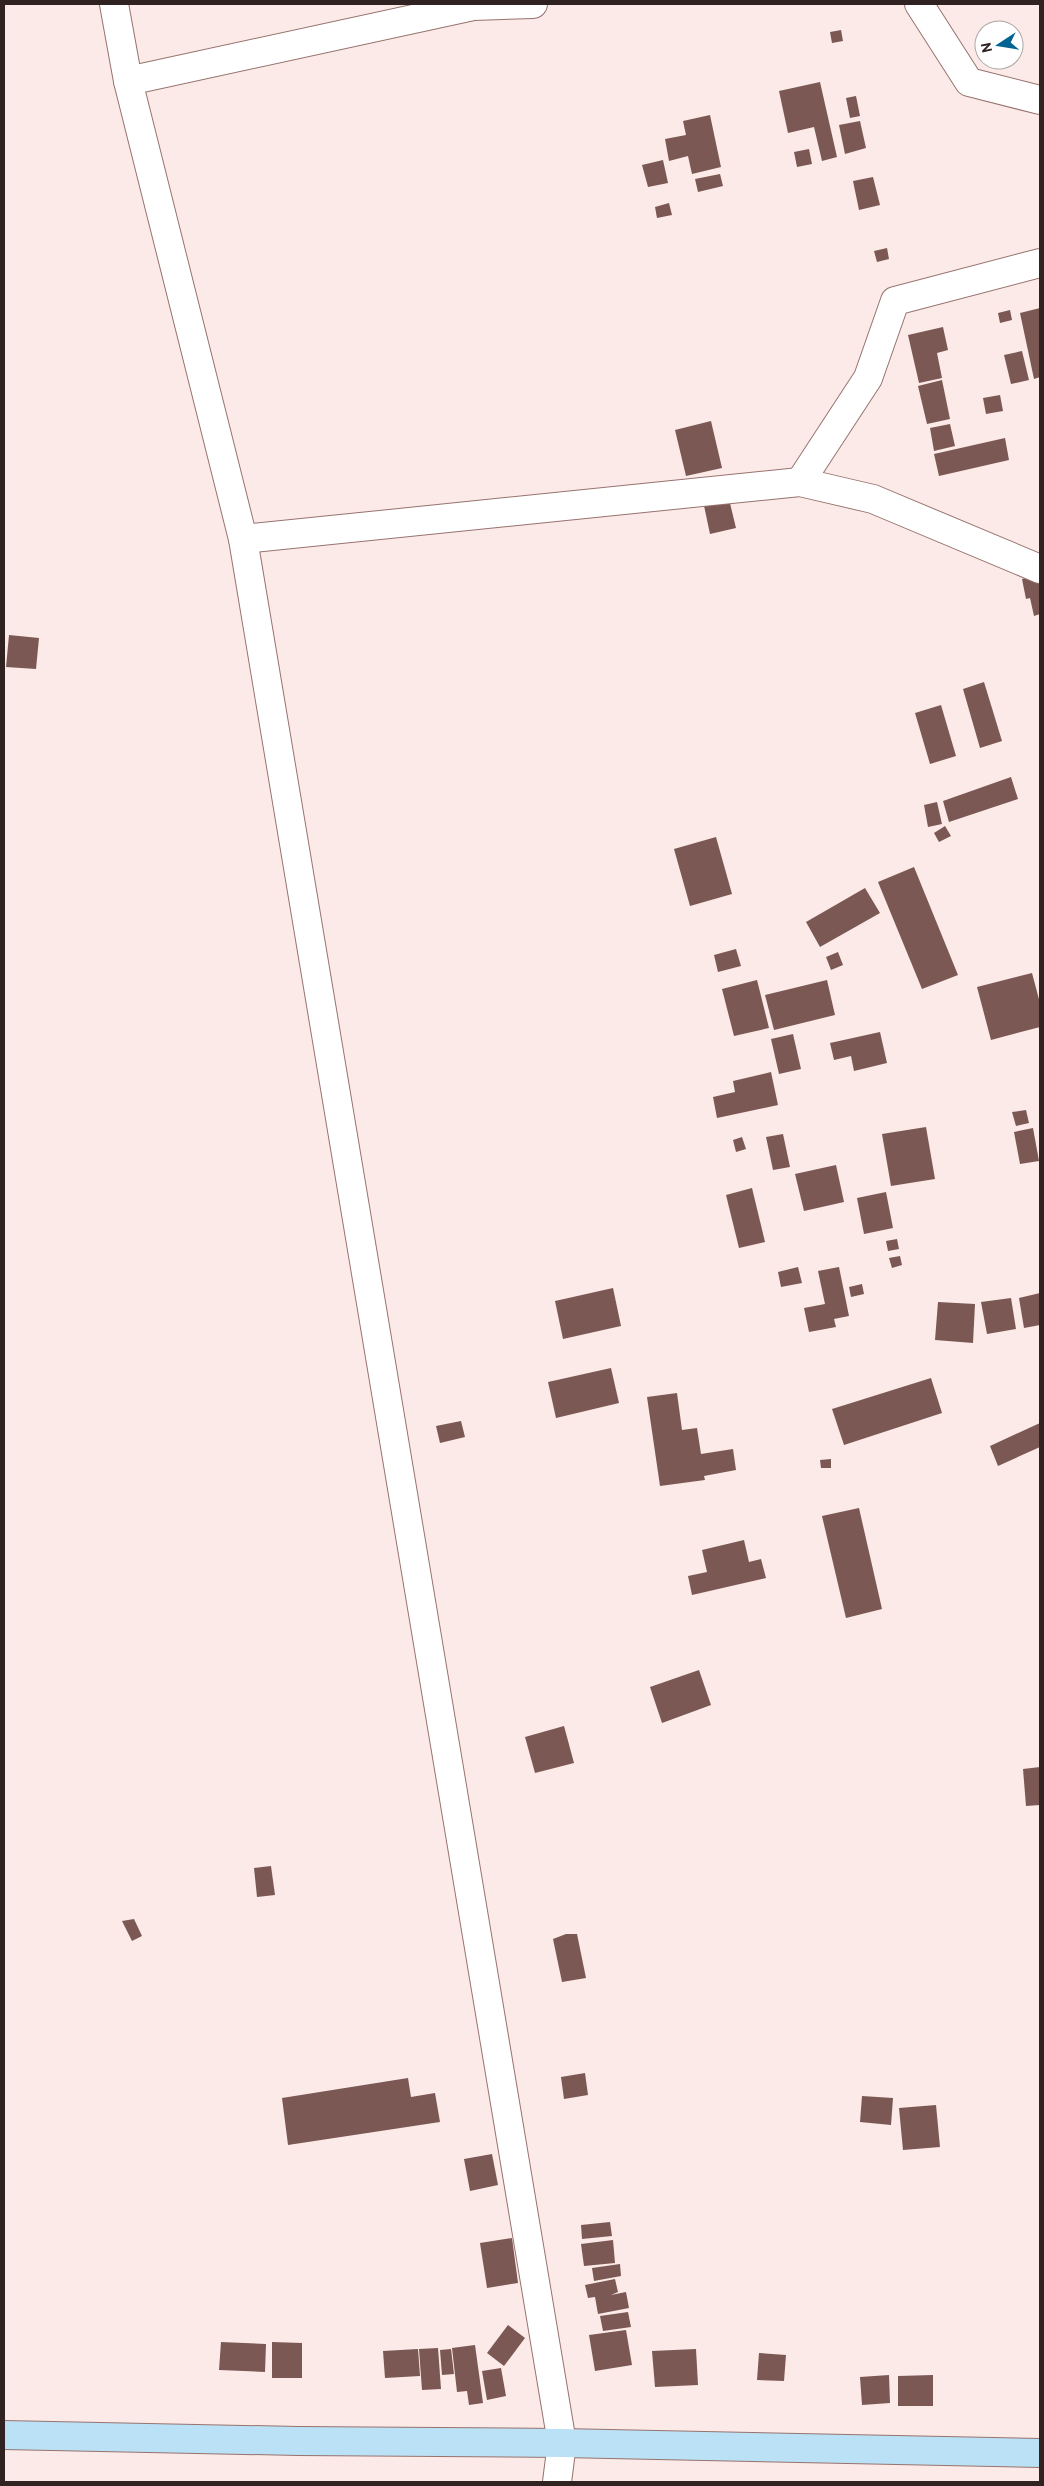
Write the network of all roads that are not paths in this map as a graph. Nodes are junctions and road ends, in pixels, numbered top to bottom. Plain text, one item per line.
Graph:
1 (114, 4) edge
2 (533, 4) edge
3 (919, 4) edge
4 (128, 81) junction
5 (1040, 100) edge
6 (1040, 263) edge
7 (800, 482) junction
8 (243, 539) junction
9 (1040, 569) edge
10 (4, 2435) edge
11 (562, 2443) junction
12 (1040, 2453) edge
13 (557, 2482) edge

1 - 4 street
2 - 4 street
3 - 5 street
4 - 8 street
6 - 7 street
7 - 8 street
7 - 9 street
8 - 11 street
10 - 11 main road
11 - 12 main road
11 - 13 street

